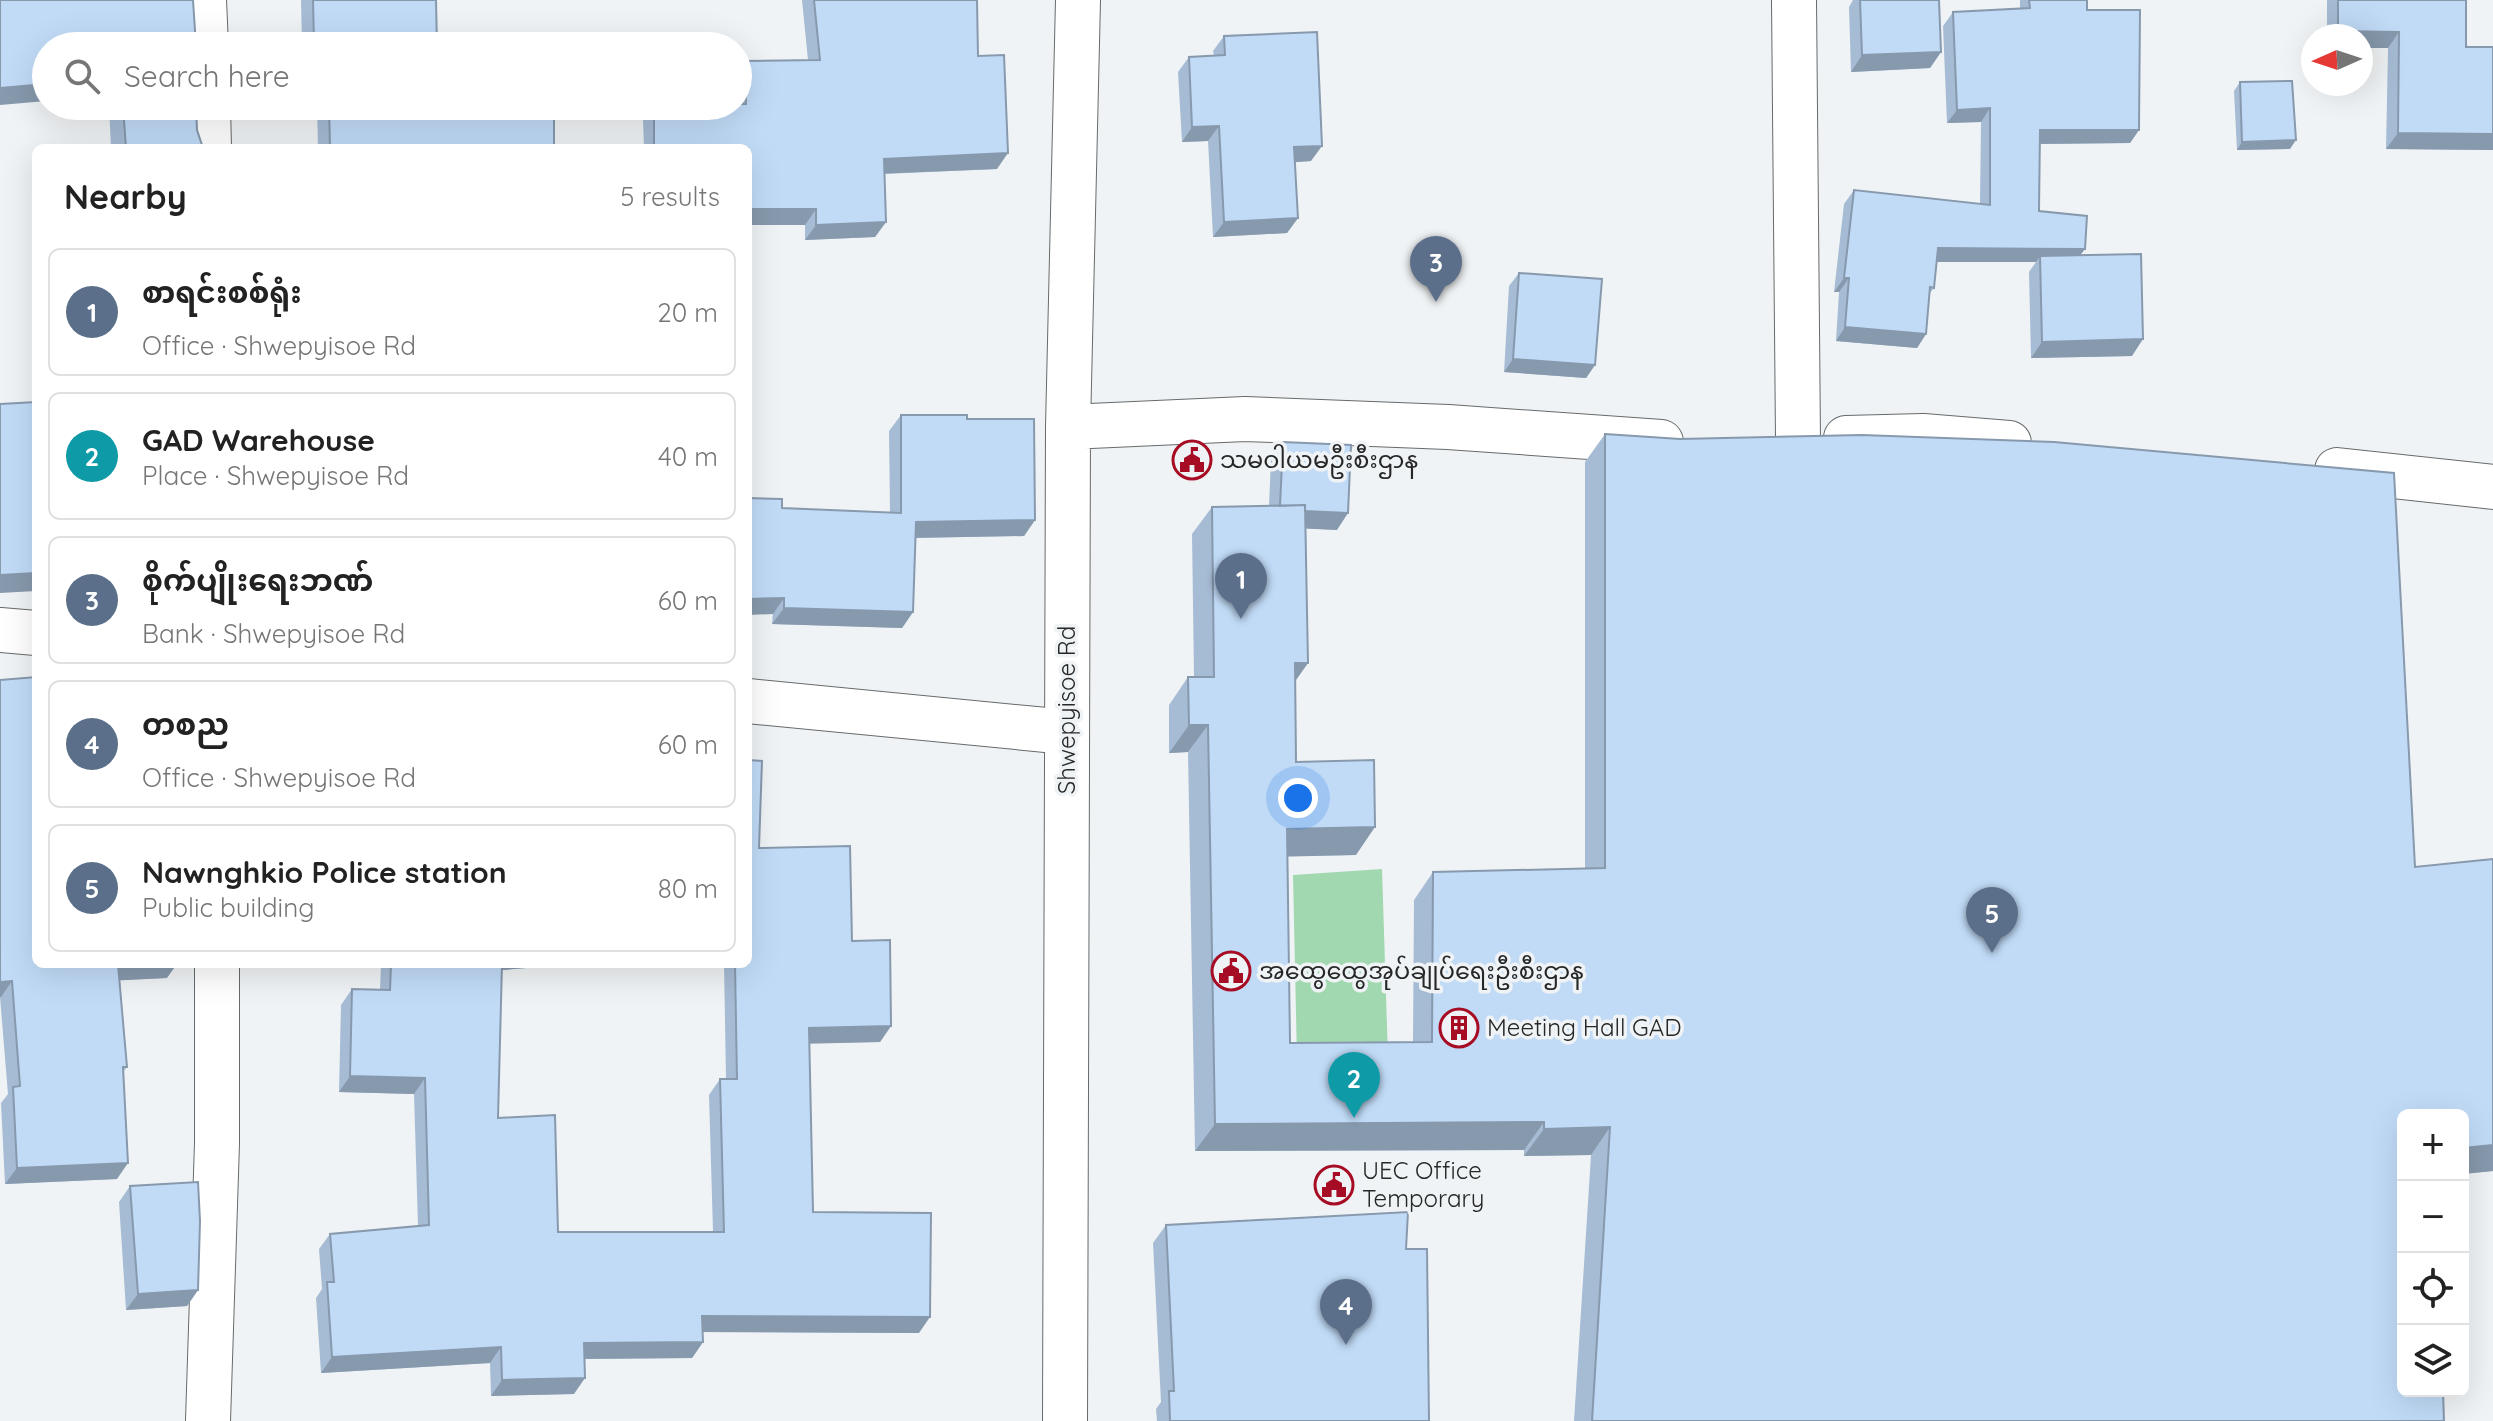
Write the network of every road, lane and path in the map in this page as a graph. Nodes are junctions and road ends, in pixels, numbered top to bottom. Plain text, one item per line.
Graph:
1 (204, 0) edge
2 (1078, 0) edge
3 (1794, 0) edge
4 (205, 32) edge
5 (208, 120) edge
6 (209, 144) edge
7 (1068, 427) junction
8 (1798, 439) junction
9 (1752, 440) edge
10 (1706, 441) edge
11 (2047, 446) edge
12 (2296, 467) edge
13 (2493, 487) edge
14 (0, 630) edge
15 (32, 633) edge
16 (752, 701) edge
17 (1067, 732) junction
18 (217, 968) edge
19 (208, 1421) edge
20 (1065, 1421) edge

1 - 4 street
2 - 7 street, Shwepyisoe Rd
3 - 8 street
5 - 6 street
7 - 10 street
7 - 17 street, Shwepyisoe Rd
8 - 9 street
8 - 11 street
12 - 13 street
14 - 15 street
16 - 17 street
17 - 20 street, Shwepyisoe Rd
18 - 19 street

